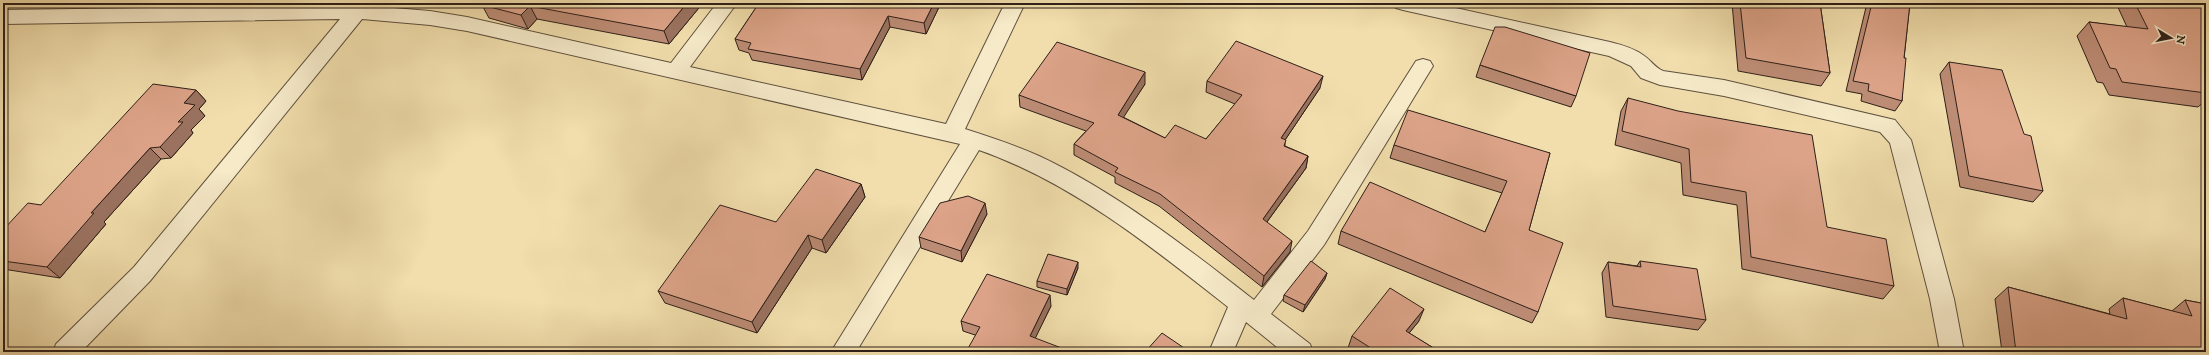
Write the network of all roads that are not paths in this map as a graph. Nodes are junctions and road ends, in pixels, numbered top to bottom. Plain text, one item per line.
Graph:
1 (726, 3) edge
2 (1015, 3) edge
3 (1403, 3) edge
4 (357, 12) junction
5 (3, 17) edge
6 (1423, 66) dead end
7 (676, 71) junction
8 (952, 133) junction
9 (974, 140) junction
10 (1249, 310) junction
11 (65, 352) edge
12 (843, 352) edge
13 (1221, 352) edge
14 (1301, 352) edge
15 (1952, 352) edge

1 - 7 street
2 - 8 street
3 - 15 street
4 - 5 street
4 - 7 street
4 - 11 street
6 - 10 street
7 - 8 street
8 - 9 street
9 - 10 street
9 - 12 street
10 - 13 street
10 - 14 street

